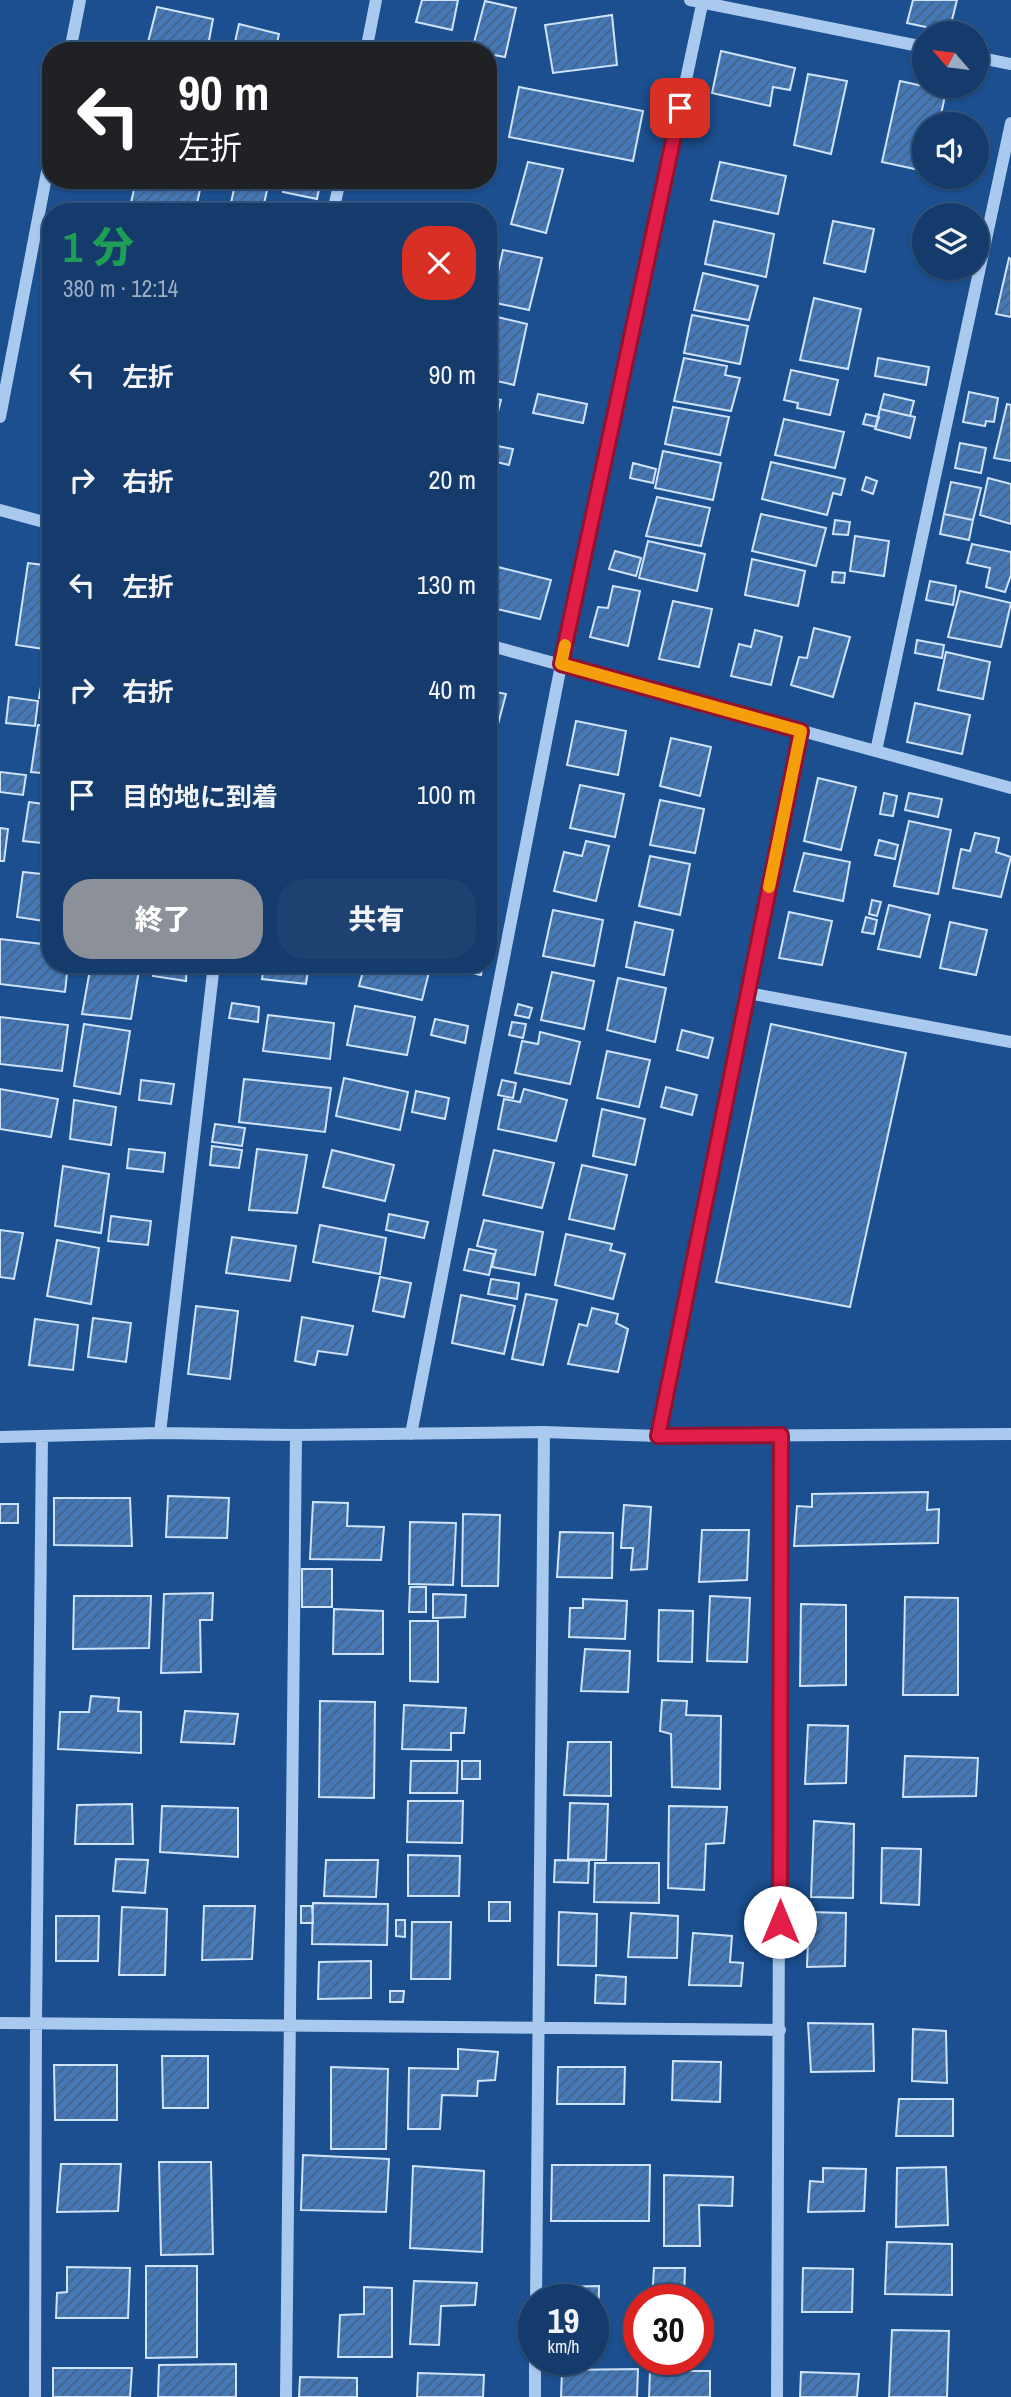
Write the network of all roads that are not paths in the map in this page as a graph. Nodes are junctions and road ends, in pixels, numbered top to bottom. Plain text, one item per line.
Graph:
1 (80, 0) edge
2 (376, 0) edge
3 (699, 1) edge
4 (72, 42) edge
5 (368, 42) edge
6 (912, 45) edge
7 (989, 60) edge
8 (1011, 64) edge
9 (1011, 122) edge
10 (44, 189) edge
11 (0, 417) edge
12 (0, 510) edge
13 (42, 522) edge
14 (497, 647) edge
15 (561, 664) junction
16 (801, 731) junction
17 (876, 751) junction
18 (1011, 788) edge
19 (213, 973) edge
20 (748, 993) junction
21 (1011, 1042) edge
22 (544, 1432) junction
23 (160, 1433) junction
24 (411, 1434) junction
25 (1011, 1434) edge
26 (296, 1435) junction
27 (781, 1435) junction
28 (42, 1436) junction
29 (658, 1436) junction
30 (0, 1437) edge
31 (0, 2023) edge
32 (36, 2023) junction
33 (289, 2026) junction
34 (538, 2029) junction
35 (780, 2030) junction
36 (536, 2284) edge
37 (535, 2375) edge
38 (35, 2397) edge
39 (286, 2397) edge
40 (535, 2397) edge
41 (777, 2397) edge

1 - 4 street
2 - 5 street
3 - 6 street
3 - 15 street
7 - 8 street
9 - 17 street
10 - 11 street
12 - 13 street
14 - 15 street
15 - 16 street
15 - 24 street
16 - 17 street
16 - 20 street
17 - 18 street
19 - 23 street
20 - 21 street
20 - 29 street
22 - 24 street
22 - 29 street
22 - 34 street
23 - 26 street
23 - 28 street
24 - 26 street
25 - 27 street
26 - 33 street
27 - 29 street
27 - 35 street
28 - 30 street
28 - 32 street
31 - 32 street
32 - 33 street
32 - 38 street
33 - 34 street
33 - 39 street
34 - 35 street
34 - 36 street
35 - 41 street
37 - 40 street

